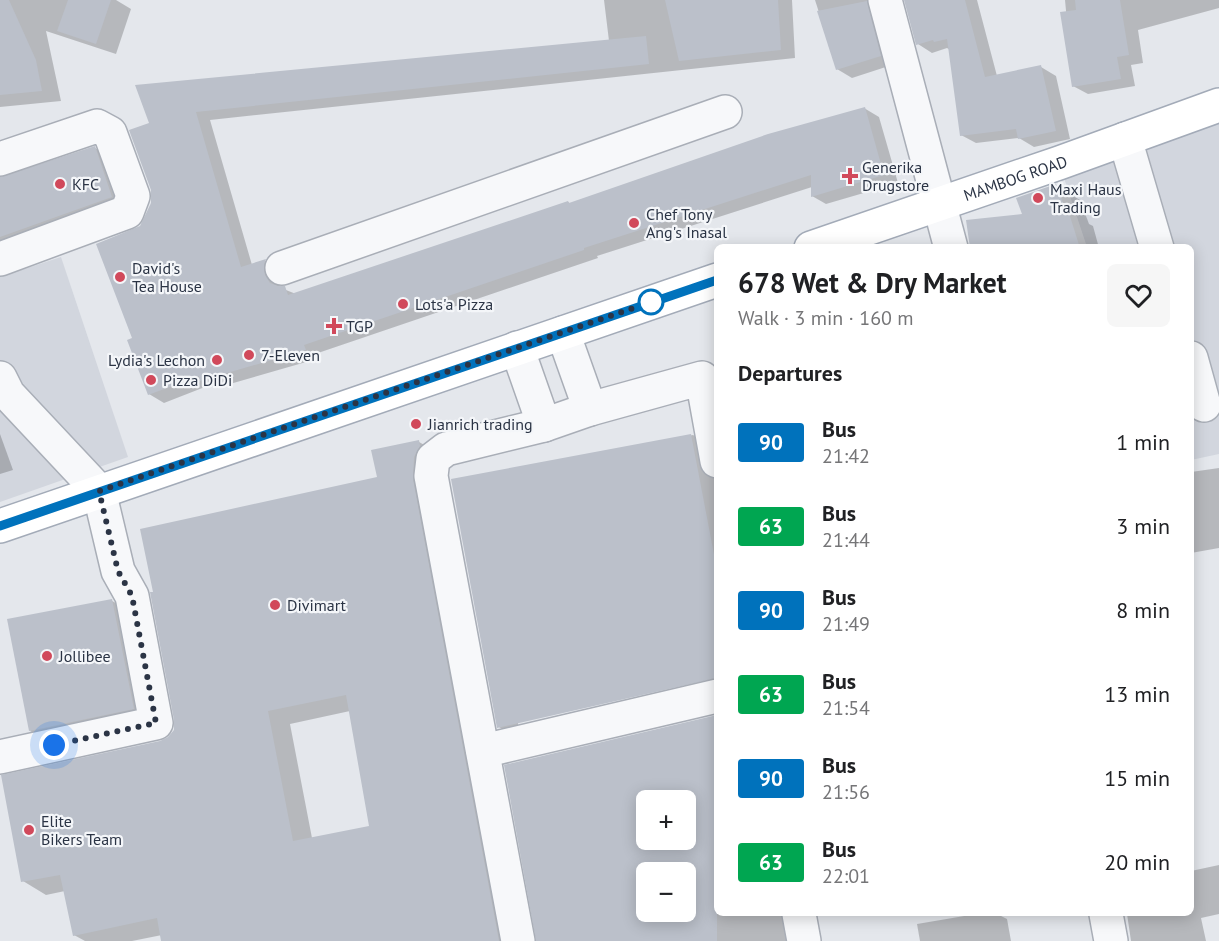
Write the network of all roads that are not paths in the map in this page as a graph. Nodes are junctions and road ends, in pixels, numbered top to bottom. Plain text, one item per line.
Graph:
1 (885, 0) edge
2 (1219, 105) edge
3 (725, 112) dead end
4 (1125, 139) junction
5 (0, 159) edge
6 (939, 204) junction
7 (823, 244) edge
8 (950, 244) edge
9 (1156, 244) edge
10 (0, 259) edge
11 (282, 268) dead end
12 (714, 281) edge
13 (563, 333) junction
14 (517, 348) junction
15 (1194, 369) edge
16 (0, 378) edge
17 (1204, 405) dead end
18 (590, 409) junction
19 (544, 425) junction
20 (714, 444) edge
21 (99, 491) junction
22 (0, 526) edge
23 (714, 697) edge
24 (483, 751) junction
25 (0, 757) edge
26 (799, 916) edge
27 (1106, 916) edge
28 (518, 941) edge
29 (804, 941) edge
30 (1111, 941) edge

1 - 6 street
2 - 4 main road, MAMBOG ROAD
3 - 11 street
4 - 6 main road, MAMBOG ROAD
4 - 9 street
5 - 10 street
6 - 7 main road, MAMBOG ROAD
6 - 8 street
12 - 13 main road
13 - 14 main road
13 - 18 street
14 - 19 street
14 - 21 main road
15 - 17 street
16 - 21 street
18 - 19 street
18 - 20 street
19 - 24 street
21 - 22 main road
21 - 25 street
23 - 24 street
24 - 28 street
26 - 29 street
27 - 30 street

